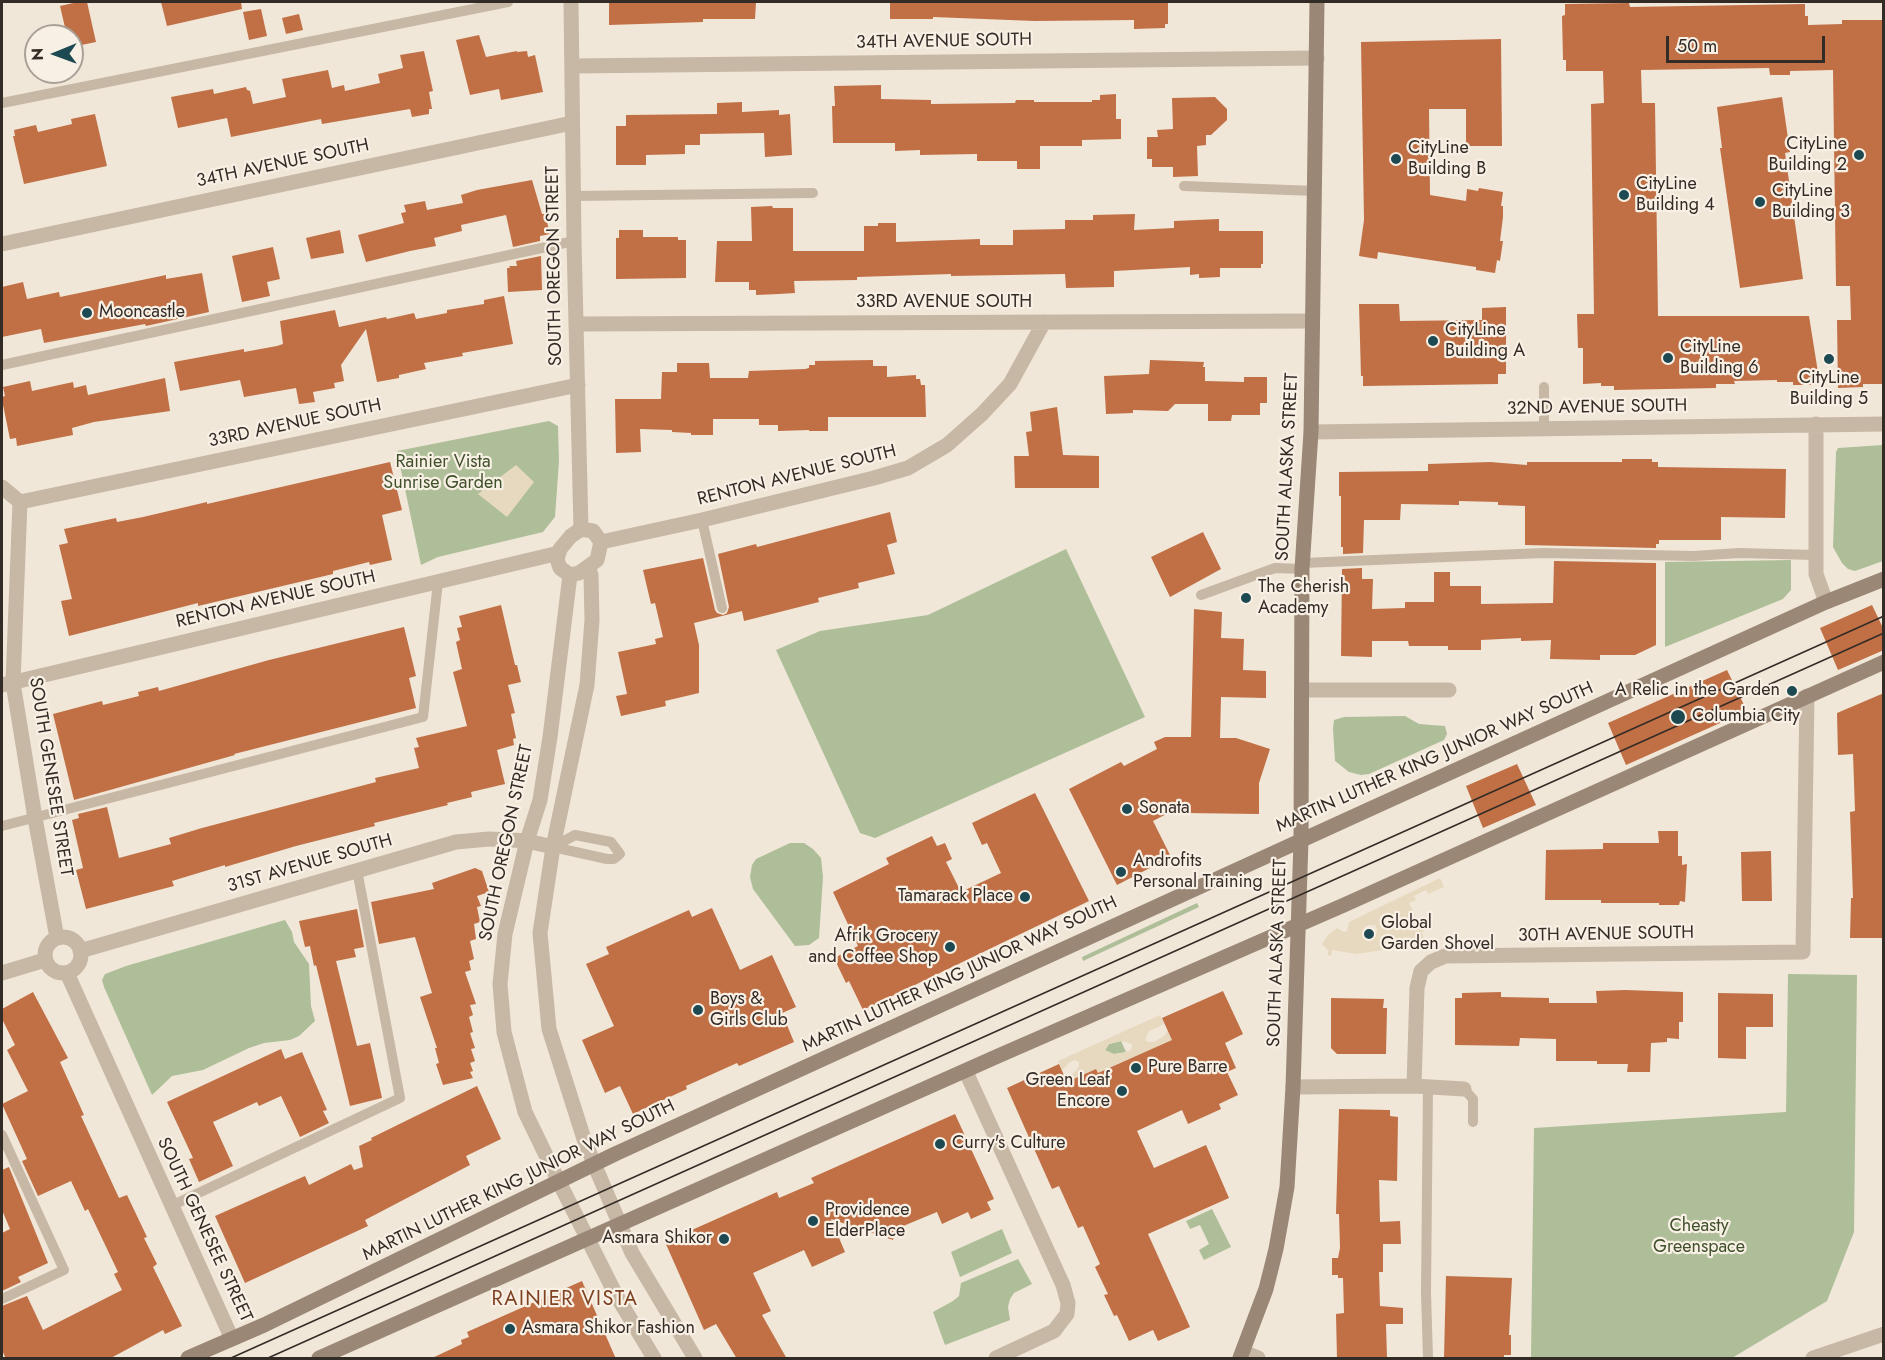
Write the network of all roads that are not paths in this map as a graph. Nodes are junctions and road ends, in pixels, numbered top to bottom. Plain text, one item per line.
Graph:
1 (508, 2) edge
2 (571, 2) edge
3 (1317, 2) edge
4 (1317, 58) junction
5 (572, 66) junction
6 (2, 103) edge
7 (572, 123) junction
8 (1184, 186) dead end
9 (1315, 191) junction
10 (813, 193) dead end
11 (573, 196) junction
12 (574, 241) junction
13 (2, 244) edge
14 (1312, 321) junction
15 (1044, 322) junction
16 (577, 324) junction
17 (2, 365) edge
18 (578, 385) junction
19 (1544, 387) dead end
20 (1884, 423) edge
21 (1816, 424) junction
22 (1544, 430) junction
23 (1311, 432) junction
24 (2, 487) edge
25 (21, 502) junction
26 (702, 520) junction
27 (581, 529) junction
28 (601, 542) junction
29 (559, 553) junction
30 (1815, 555) junction
31 (1303, 566) junction
32 (588, 567) junction
33 (570, 575) junction
34 (1884, 579) edge
35 (438, 582) junction
36 (1201, 595) dead end
37 (1826, 602) junction
38 (722, 608) dead end
39 (1884, 663) edge
40 (7, 684) edge
41 (1302, 690) junction
42 (1449, 690) dead end
43 (1807, 696) junction
44 (35, 818) junction
45 (2, 826) edge
46 (1301, 840) junction
47 (527, 841) junction
48 (553, 847) junction
49 (357, 870) junction
50 (1298, 925) junction
51 (57, 938) junction
52 (80, 951) junction
53 (45, 960) junction
54 (2, 973) edge
55 (67, 973) junction
56 (966, 1072) junction
57 (1421, 1086) junction
58 (1293, 1087) junction
59 (1464, 1089) joint
60 (1473, 1122) dead end
61 (2, 1135) edge
62 (595, 1166) junction
63 (559, 1182) junction
64 (171, 1206) junction
65 (620, 1225) junction
66 (589, 1238) junction
67 (2, 1299) edge
68 (1884, 1334) edge
69 (232, 1339) junction
70 (1241, 1355) edge
71 (188, 1359) edge
72 (319, 1359) edge
73 (654, 1359) edge
74 (695, 1359) edge
75 (996, 1359) edge
76 (1258, 1359) edge
77 (1428, 1359) edge
78 (1813, 1359) edge

1 - 6 lane
2 - 5 street, SOUTH OREGON STREET
3 - 4 main road, SOUTH ALASKA STREET
4 - 5 street, 34TH AVENUE SOUTH
4 - 9 main road, SOUTH ALASKA STREET
5 - 7 street, SOUTH OREGON STREET
7 - 11 street, SOUTH OREGON STREET
7 - 13 street, 34TH AVENUE SOUTH
8 - 9 lane
9 - 14 main road, SOUTH ALASKA STREET
10 - 11 lane
11 - 12 street, SOUTH OREGON STREET
12 - 16 street, SOUTH OREGON STREET
12 - 17 lane
14 - 15 street, 33RD AVENUE SOUTH
14 - 23 main road, SOUTH ALASKA STREET
15 - 16 street, 33RD AVENUE SOUTH
15 - 26 street, RENTON AVENUE SOUTH
16 - 18 street, SOUTH OREGON STREET
18 - 25 street, 33RD AVENUE SOUTH
18 - 27 street, SOUTH OREGON STREET
19 - 22 lane
20 - 21 street, 32ND AVENUE SOUTH
21 - 22 street, 32ND AVENUE SOUTH
21 - 30 street
22 - 23 street, 32ND AVENUE SOUTH
23 - 31 main road, SOUTH ALASKA STREET
24 - 25 street
25 - 40 street, SOUTH GENESEE STREET
26 - 28 street, RENTON AVENUE SOUTH
26 - 38 lane
27 - 28 street
27 - 29 street
28 - 32 street
29 - 33 street
29 - 35 street, RENTON AVENUE SOUTH
30 - 31 lane
30 - 37 street
31 - 36 lane
31 - 41 main road, SOUTH ALASKA STREET
32 - 33 street
32 - 48 street
33 - 47 street, SOUTH OREGON STREET
34 - 37 main road, MARTIN LUTHER KING JUNIOR WAY SOUTH
35 - 40 street, RENTON AVENUE SOUTH
35 - 44 lane
37 - 46 main road, MARTIN LUTHER KING JUNIOR WAY SOUTH
39 - 43 main road
40 - 44 street, SOUTH GENESEE STREET
41 - 42 street
41 - 46 main road, SOUTH ALASKA STREET
43 - 50 main road
43 - 57 street, 30TH AVENUE SOUTH
44 - 45 lane
44 - 51 street, SOUTH GENESEE STREET
46 - 50 main road, SOUTH ALASKA STREET
46 - 62 main road, MARTIN LUTHER KING JUNIOR WAY SOUTH
47 - 48 street, 31ST AVENUE SOUTH
47 - 49 street, 31ST AVENUE SOUTH
47 - 63 street, SOUTH OREGON STREET
48 - 48 lane
48 - 62 street
49 - 52 street, 31ST AVENUE SOUTH
49 - 64 lane
50 - 56 main road
50 - 58 main road, SOUTH ALASKA STREET
51 - 52 street
51 - 53 street
52 - 55 street
53 - 54 street
53 - 55 street
55 - 64 street, SOUTH GENESEE STREET
56 - 65 main road
56 - 75 street
57 - 58 street
57 - 59 street
57 - 77 lane
58 - 70 main road, SOUTH ALASKA STREET
59 - 60 lane
61 - 67 lane
62 - 63 main road, MARTIN LUTHER KING JUNIOR WAY SOUTH
62 - 65 street
63 - 66 street, SOUTH OREGON STREET
63 - 69 main road, MARTIN LUTHER KING JUNIOR WAY SOUTH
64 - 69 street, SOUTH GENESEE STREET
65 - 66 main road
65 - 74 street
66 - 72 main road
66 - 73 street, SOUTH OREGON STREET
68 - 78 street
69 - 71 main road, MARTIN LUTHER KING JUNIOR WAY SOUTH
70 - 76 street

